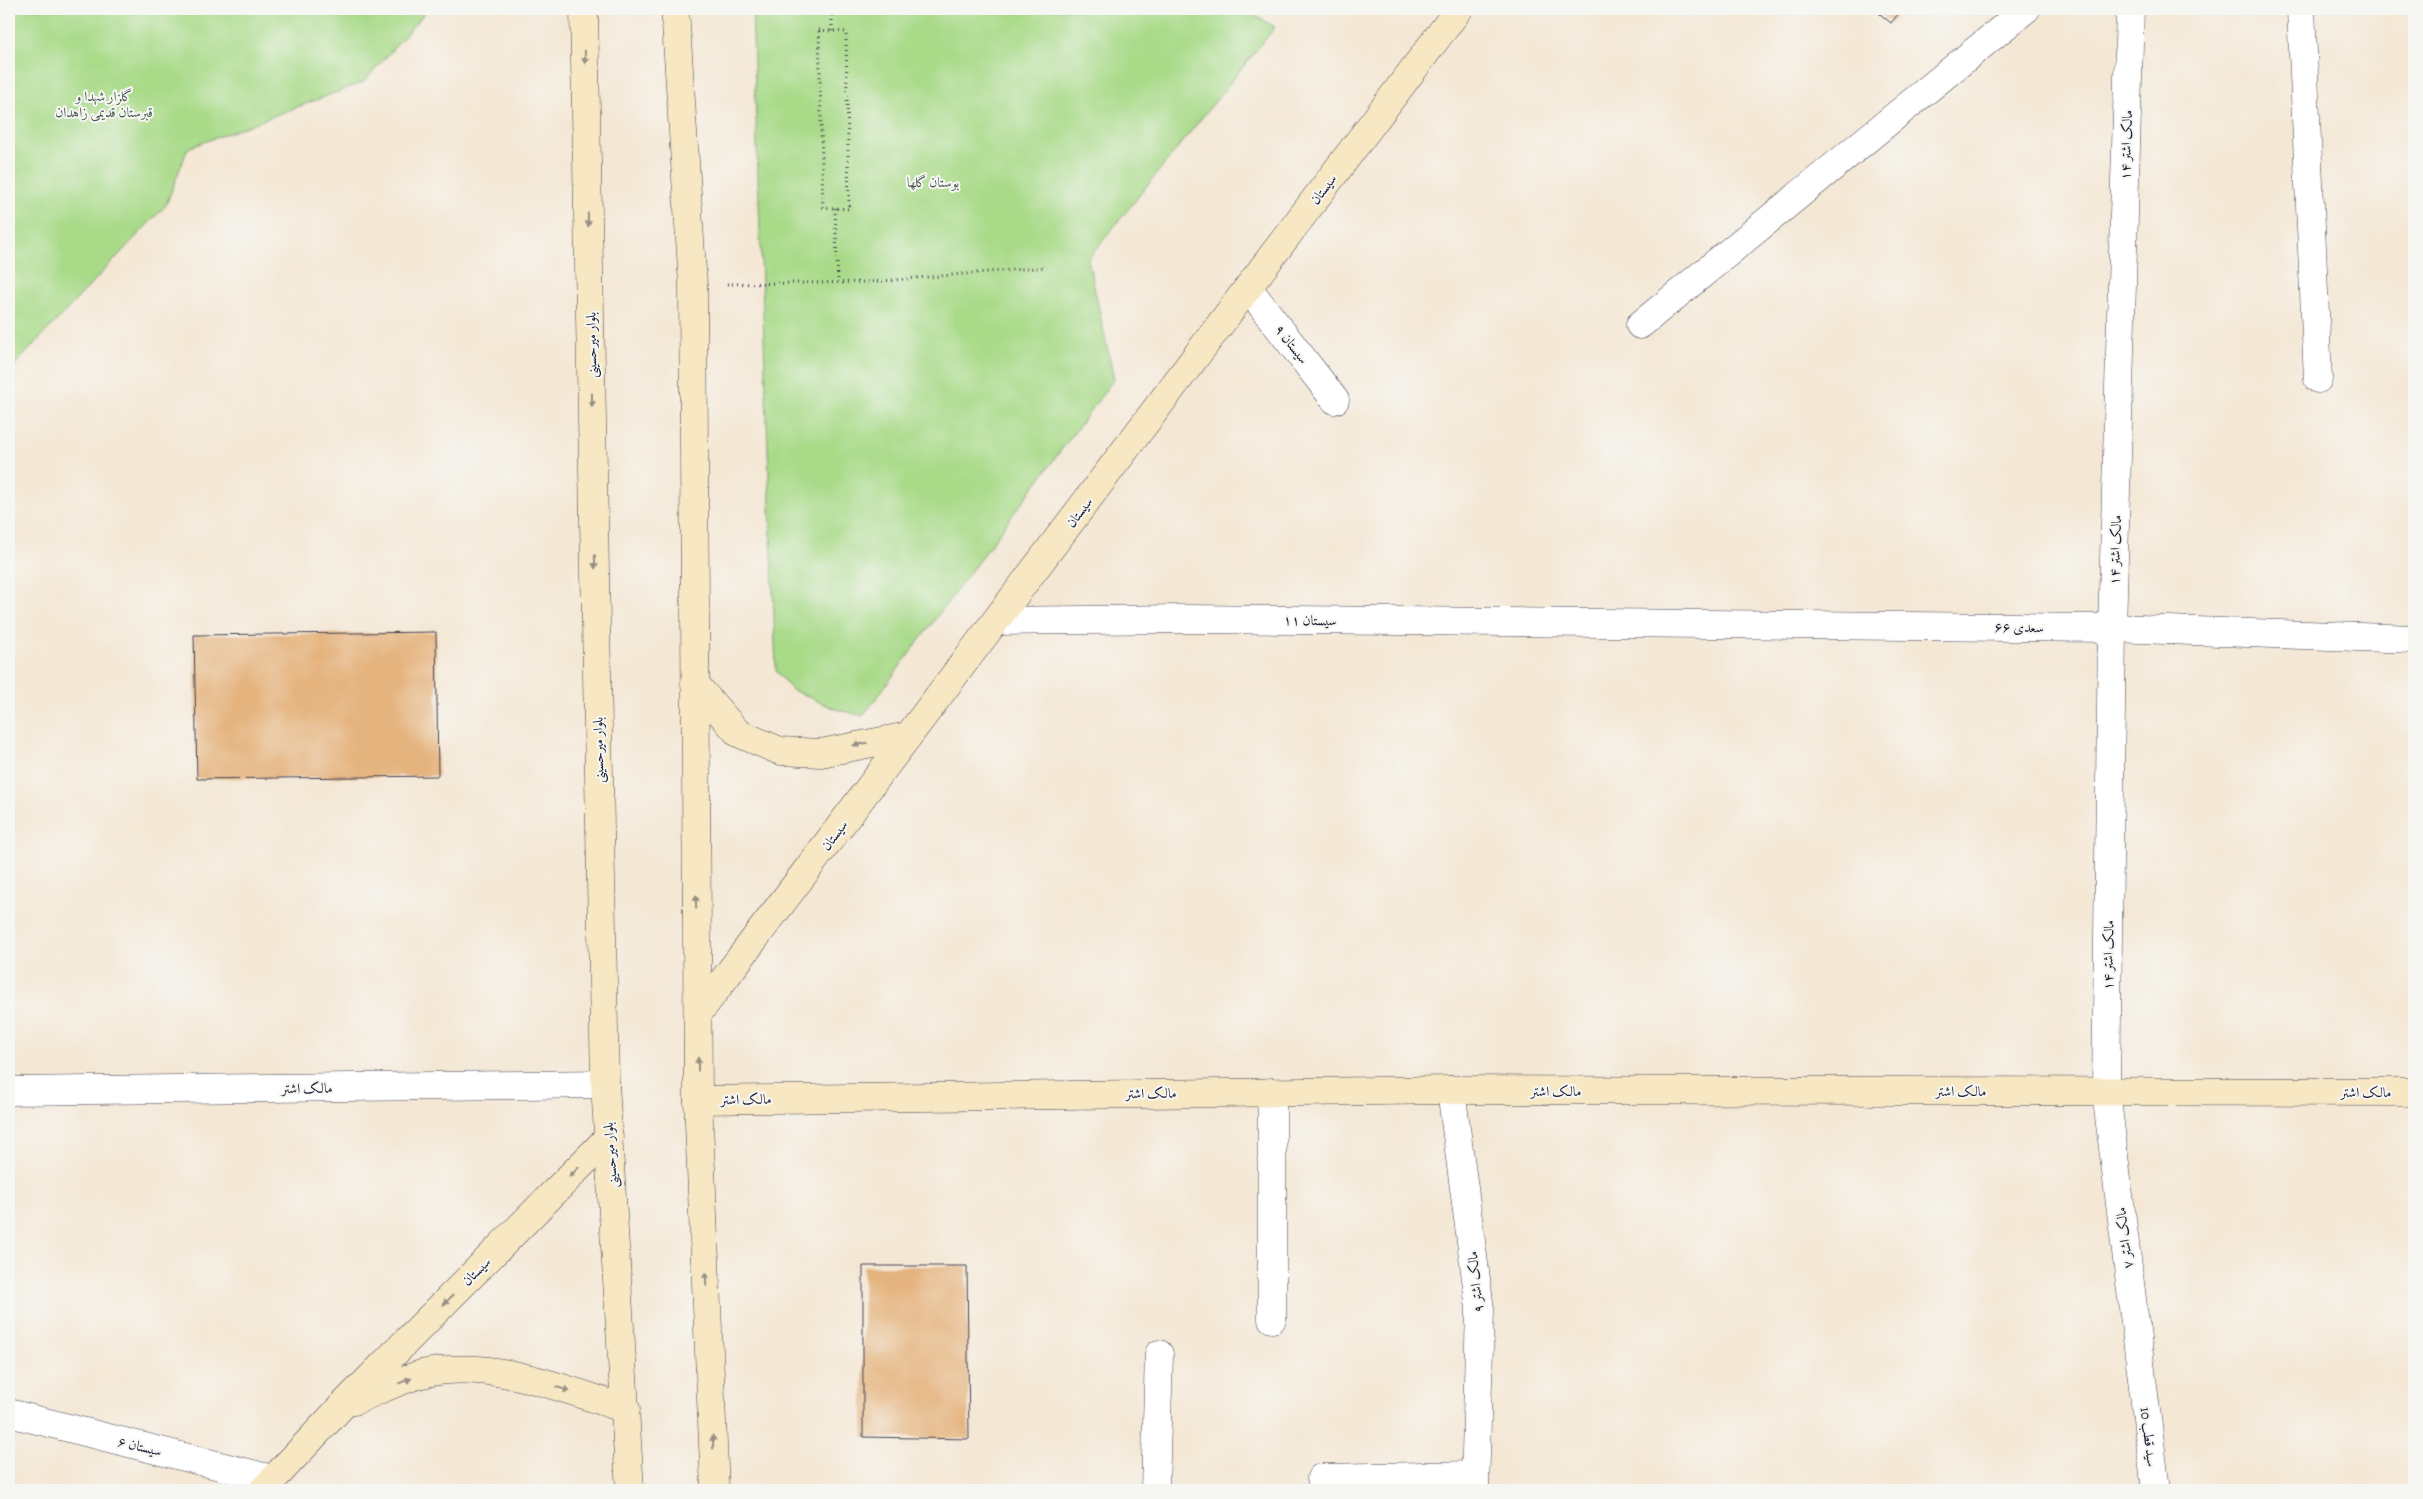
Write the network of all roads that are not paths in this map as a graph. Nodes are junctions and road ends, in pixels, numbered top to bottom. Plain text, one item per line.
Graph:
1 (584, 9) edge
2 (675, 9) edge
3 (1460, 9) edge
4 (2026, 9) edge
5 (2130, 9) edge
6 (2301, 9) edge
7 (1248, 288) junction
8 (1640, 325) dead end
9 (2318, 379) dead end
10 (1336, 400) dead end
11 (996, 621) junction
12 (1623, 623) joint
13 (2112, 628) junction
14 (2414, 639) edge
15 (694, 684) junction
16 (908, 736) junction
17 (698, 1015) junction
18 (605, 1084) junction
19 (1450, 1090) junction
20 (9, 1091) edge
21 (1272, 1092) junction
22 (2106, 1092) junction
23 (2414, 1092) edge
24 (698, 1100) junction
25 (609, 1137) junction
26 (1272, 1319) dead end
27 (1159, 1354) dead end
28 (2142, 1384) joint
29 (343, 1405) junction
30 (626, 1409) junction
31 (9, 1413) edge
32 (1321, 1478) dead end
33 (1475, 1482) edge
34 (268, 1485) edge
35 (630, 1490) edge
36 (715, 1490) edge
37 (1155, 1490) edge
38 (2156, 1490) edge

1 -> 18 street, بلوار میرحسینی
2 - 15 street
3 - 7 street, سیستان
4 - 8 street
5 - 13 street, مالک اشتر ۱۴
6 - 9 street
7 - 10 street, سیستان ۹
7 - 11 street, سیستان
11 - 12 street, سیستان ۱۱
11 - 16 street, سیستان
12 - 13 street, سعدی ۶۶
13 - 14 street, سعدی ۶۶
13 - 22 street, مالک اشتر ۱۴
16 -> 15 street
17 -> 15 street
16 - 17 street, سیستان
24 -> 17 street
18 - 20 street, مالک اشتر
18 - 25 street, بلوار میرحسینی
19 - 21 street, مالک اشتر
19 - 22 street, مالک اشتر
19 - 33 street, مالک اشتر ۹
21 - 24 street, مالک اشتر
21 - 26 street
22 - 23 street, مالک اشتر
22 - 28 street, مالک اشتر ۷
36 -> 24 street
25 -> 29 street, سیستان
25 - 30 street, بلوار میرحسینی
27 - 37 street
28 - 38 street, سید قطب 10
29 -> 30 street, سیستان
29 - 34 street, سیستان
30 - 35 street, بلوار میرحسینی
31 - 34 street, سیستان ۶
32 - 33 street

